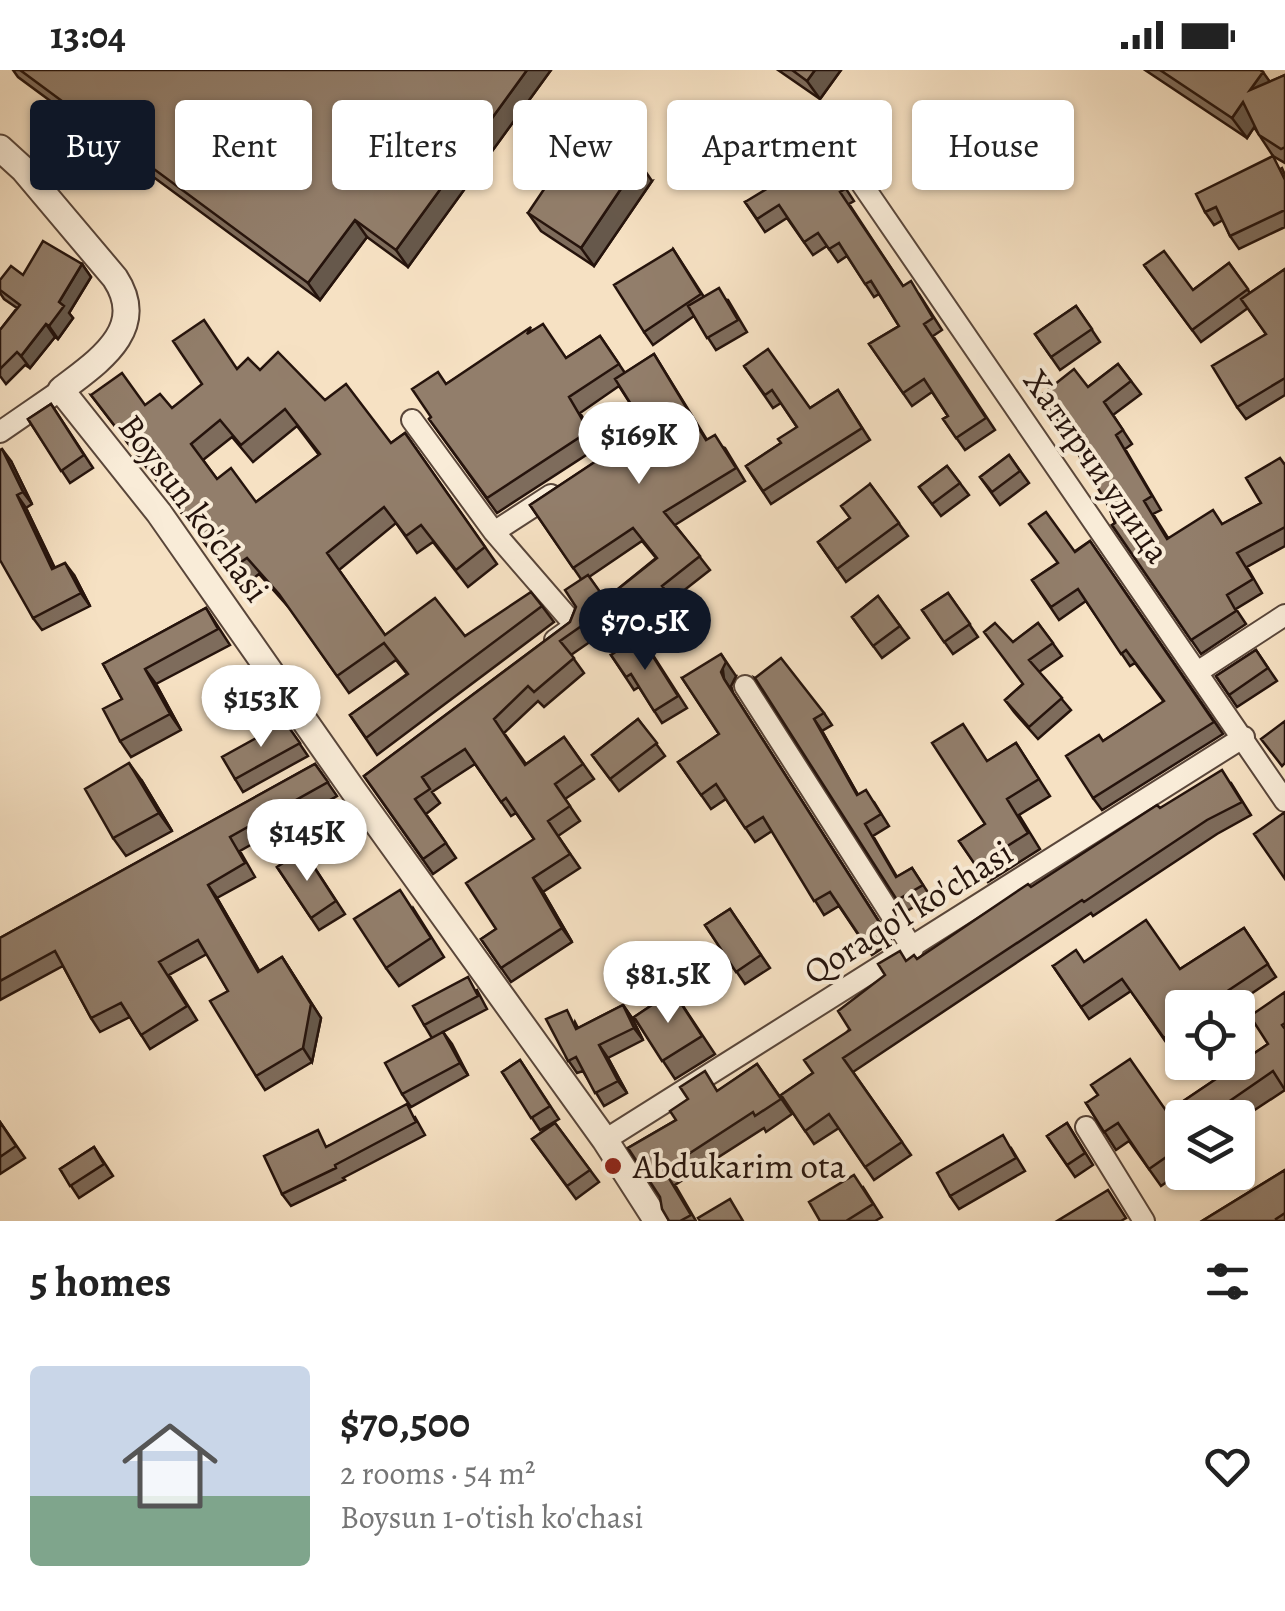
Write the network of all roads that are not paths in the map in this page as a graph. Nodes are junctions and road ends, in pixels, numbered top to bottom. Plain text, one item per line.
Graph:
1 (0, 148) edge
2 (866, 190) edge
3 (61, 390) junction
4 (412, 420) dead end
5 (0, 432) edge
6 (571, 482) edge
7 (494, 532) junction
8 (1285, 615) edge
9 (538, 653) edge
10 (1199, 671) junction
11 (746, 686) dead end
12 (1244, 737) junction
13 (1285, 801) edge
14 (913, 949) junction
15 (1086, 1127) edge
16 (605, 1140) junction
17 (658, 1221) edge
18 (1144, 1221) edge

1 - 3 street
2 - 10 street, Хатирчи улица
3 - 5 street
3 - 16 street, Boysun ko'chasi
4 - 7 street
6 - 7 street
7 - 9 street
8 - 10 street
10 - 12 street, Хатирчи улица
11 - 14 street
12 - 13 street, Хатирчи улица
12 - 14 street, Qoraqo'l ko'chasi
14 - 16 street, Qoraqo'l ko'chasi
15 - 18 street
16 - 17 street, Boysun ko'chasi

